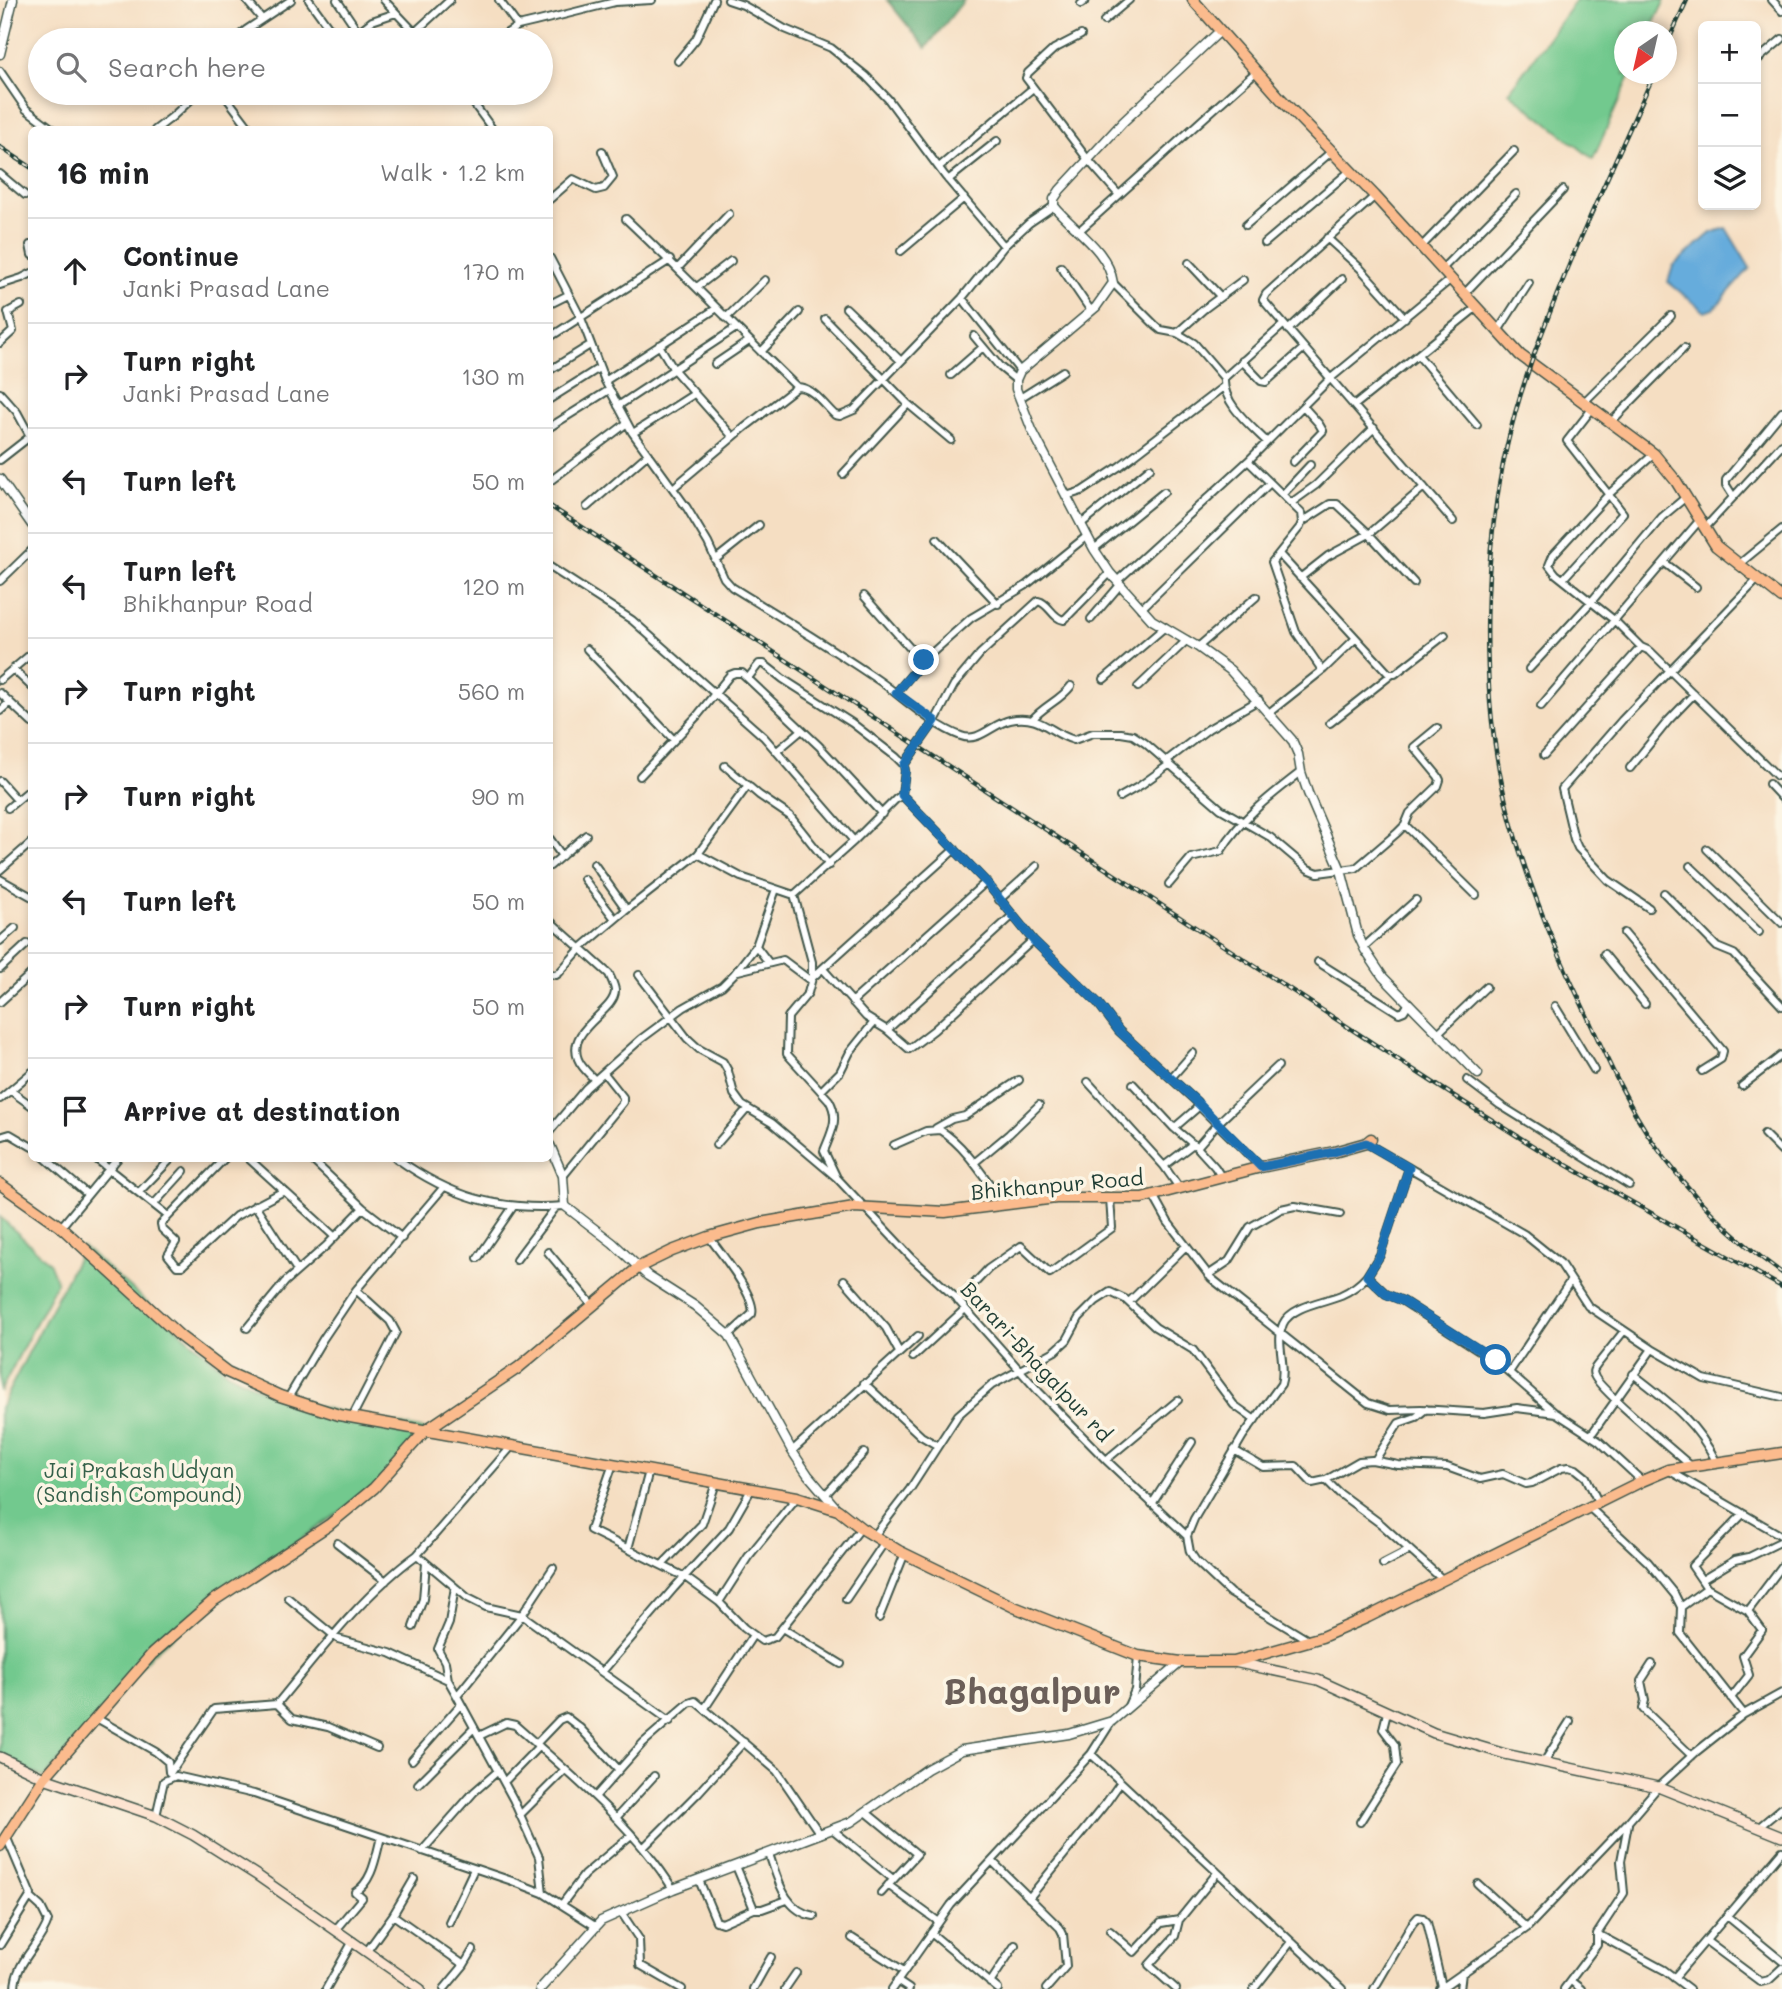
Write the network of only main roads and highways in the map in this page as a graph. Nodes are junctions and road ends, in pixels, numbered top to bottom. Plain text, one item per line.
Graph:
1 (1193, 0) edge
2 (1782, 598) edge
3 (1369, 1141) road end
4 (0, 1184) edge
5 (426, 1430) junction
6 (1782, 1453) edge
7 (1234, 1662) junction
8 (0, 1757) edge
9 (44, 1778) junction
10 (1782, 1837) edge
11 (2, 1841) edge
12 (416, 1988) edge

1 - 2 main road
3 - 5 main road, Bhikhanpur Road
4 - 5 main road
5 - 7 main road
5 - 9 main road, Bhikhanpur Road
6 - 7 main road
7 - 10 main road
8 - 9 main road
9 - 11 main road, Bhikhanpur Road
9 - 12 main road

